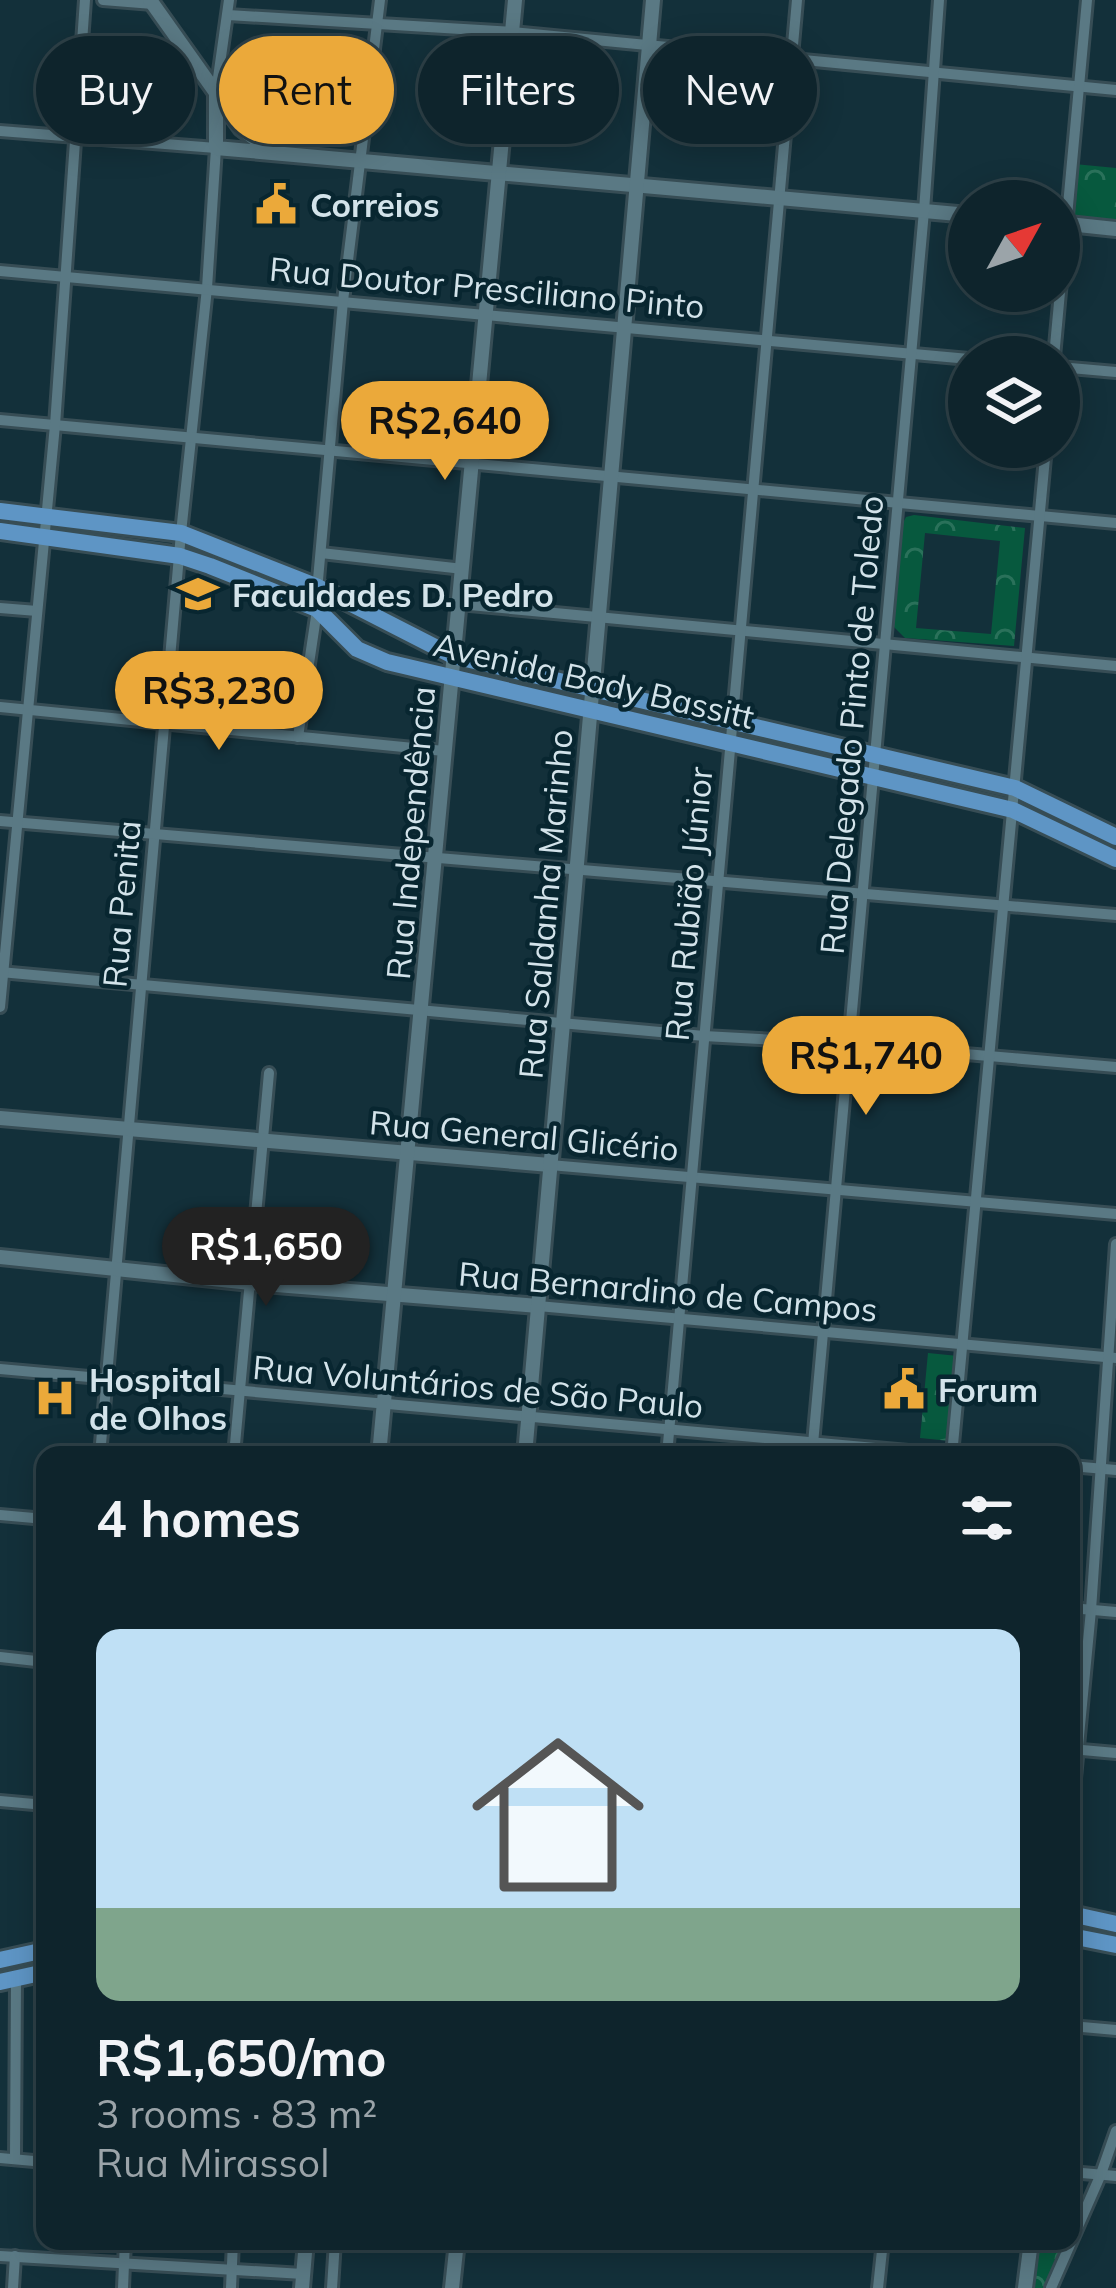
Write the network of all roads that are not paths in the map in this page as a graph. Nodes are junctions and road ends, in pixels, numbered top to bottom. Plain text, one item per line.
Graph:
1 (85, 0) edge
2 (103, 0) edge
3 (229, 0) edge
4 (380, 0) edge
5 (515, 0) edge
6 (652, 0) edge
7 (797, 0) edge
8 (939, 0) edge
9 (1087, 0) edge
10 (151, 2) edge
11 (228, 15) junction
12 (378, 22) junction
13 (512, 32) junction
14 (83, 36) edge
15 (650, 36) edge
16 (793, 36) edge
17 (643, 45) edge
18 (817, 62) edge
19 (934, 72) junction
20 (1078, 86) junction
21 (1116, 89) edge
22 (216, 93) junction
23 (643, 121) edge
24 (0, 131) edge
25 (36, 134) edge
26 (76, 144) edge
27 (159, 144) edge
28 (784, 144) edge
29 (215, 148) junction
30 (275, 154) junction
31 (359, 161) junction
32 (499, 172) junction
33 (1067, 180) edge
34 (638, 184) junction
35 (779, 197) junction
36 (924, 211) junction
37 (948, 213) edge
38 (1080, 226) edge
39 (1116, 229) edge
40 (0, 271) edge
41 (65, 275) junction
42 (207, 289) junction
43 (344, 301) junction
44 (485, 314) junction
45 (625, 327) junction
46 (766, 340) junction
47 (911, 353) junction
48 (948, 356) edge
49 (1080, 369) edge
50 (1116, 372) edge
51 (0, 420) edge
52 (55, 424) junction
53 (192, 437) junction
54 (331, 450) junction
55 (471, 463) junction
56 (1044, 468) edge
57 (610, 476) junction
58 (752, 489) junction
59 (898, 503) junction
60 (0, 511) edge
61 (1040, 516) junction
62 (1116, 523) edge
63 (43, 528) junction
64 (0, 530) edge
65 (181, 533) junction
66 (320, 553) junction
67 (180, 556) junction
68 (463, 569) junction
69 (318, 586) junction
70 (459, 604) junction
71 (0, 608) edge
72 (317, 609) junction
73 (38, 611) junction
74 (597, 620) junction
75 (740, 630) junction
76 (886, 644) junction
77 (1024, 655) junction
78 (454, 656) junction
79 (1116, 666) edge
80 (452, 676) junction
81 (590, 687) junction
82 (0, 707) edge
83 (29, 710) junction
84 (588, 710) junction
85 (164, 724) junction
86 (730, 733) junction
87 (298, 737) junction
88 (444, 752) junction
89 (875, 755) junction
90 (873, 776) junction
91 (1015, 788) junction
92 (1013, 810) junction
93 (0, 821) edge
94 (17, 823) junction
95 (155, 836) junction
96 (1116, 837) edge
97 (435, 858) junction
98 (1116, 859) edge
99 (575, 870) junction
100 (717, 882) junction
101 (862, 894) junction
102 (1004, 907) junction
103 (1116, 916) edge
104 (2, 972) edge
105 (141, 983) junction
106 (0, 1007) edge
107 (421, 1008) junction
108 (562, 1022) junction
109 (704, 1036) junction
110 (849, 1044) junction
111 (989, 1056) junction
112 (1116, 1067) edge
113 (269, 1072) dead end
114 (0, 1118) edge
115 (128, 1128) junction
116 (263, 1140) junction
117 (407, 1152) junction
118 (550, 1165) junction
119 (691, 1177) junction
120 (836, 1190) junction
121 (973, 1201) junction
122 (1116, 1214) edge
123 (1116, 1244) edge
124 (0, 1257) edge
125 (116, 1270) junction
126 (251, 1283) junction
127 (394, 1295) junction
128 (538, 1306) junction
129 (678, 1321) junction
130 (823, 1332) junction
131 (962, 1345) junction
132 (1111, 1357) edge
133 (0, 1369) edge
134 (104, 1378) junction
135 (238, 1393) junction
136 (384, 1405) junction
137 (529, 1415) junction
138 (669, 1428) junction
139 (100, 1446) edge
140 (235, 1446) edge
141 (380, 1446) edge
142 (526, 1446) edge
143 (668, 1446) edge
144 (787, 1446) edge
145 (813, 1446) edge
146 (953, 1446) edge
147 (1080, 1467) edge
148 (1099, 1469) junction
149 (1116, 1470) edge
150 (0, 1515) edge
151 (36, 1518) edge
152 (1080, 1609) edge
153 (1091, 1610) junction
154 (1116, 1612) edge
155 (0, 1658) edge
156 (36, 1661) edge
157 (1080, 1700) edge
158 (1080, 1750) edge
159 (1116, 1753) edge
160 (0, 1801) edge
161 (36, 1804) edge
162 (1080, 1916) edge
163 (1116, 1924) edge
164 (1080, 1938) edge
165 (1116, 1945) edge
166 (36, 1952) edge
167 (0, 1960) edge
168 (8, 1981) edge
169 (1080, 2027) edge
170 (1116, 2030) edge
171 (1116, 2131) edge
172 (0, 2158) edge
173 (15, 2159) junction
174 (36, 2161) edge
175 (1080, 2173) edge
176 (1101, 2174) junction
177 (1116, 2176) edge
178 (1080, 2222) edge
179 (125, 2250) edge
180 (233, 2250) edge
181 (305, 2250) edge
182 (334, 2250) edge
183 (456, 2250) edge
184 (883, 2250) edge
185 (1030, 2250) edge
186 (1068, 2250) edge
187 (0, 2256) edge
188 (16, 2256) junction
189 (124, 2262) junction
190 (232, 2270) junction
191 (302, 2281) edge
192 (13, 2288) edge
193 (123, 2288) edge
194 (232, 2288) edge
195 (332, 2288) edge
196 (452, 2288) edge
197 (878, 2288) edge
198 (1025, 2288) edge
199 (1051, 2288) edge

1 - 14 street
2 - 10 street
3 - 11 street, Rua Penita
4 - 12 street
5 - 13 street, Rua Independência
6 - 15 street, Rua Saldanha Marinho
7 - 16 street, Rua Rubião Júnior
8 - 19 street, Rua Delegado Pinto de Toledo
9 - 20 street
10 - 22 street
11 - 12 street
11 - 22 street, Rua Penita
12 - 13 street
12 - 31 street
13 - 17 street
13 - 32 street, Rua Independência
18 - 19 street
19 - 20 street
19 - 36 street, Rua Delegado Pinto de Toledo
20 - 21 street
20 - 33 street
22 - 29 street, Rua Penita
22 - 30 street
23 - 34 street, Rua Saldanha Marinho
24 - 25 street
26 - 41 street
27 - 29 street
28 - 35 street, Rua Rubião Júnior
29 - 30 street
29 - 42 street, Rua Penita
30 - 31 street
31 - 32 street
31 - 43 street
32 - 34 street
32 - 44 street, Rua Independência
34 - 35 street
34 - 45 street, Rua Saldanha Marinho
35 - 36 street
35 - 46 street, Rua Rubião Júnior
36 - 37 street
36 - 47 street, Rua Delegado Pinto de Toledo
38 - 39 street
40 - 41 street, Rua Doutor Presciliano Pinto
41 - 42 street, Rua Doutor Presciliano Pinto
41 - 52 street
42 - 43 street, Rua Doutor Presciliano Pinto
42 - 53 street, Rua Penita
43 - 44 street, Rua Doutor Presciliano Pinto
43 - 54 street
44 - 45 street, Rua Doutor Presciliano Pinto
44 - 55 street, Rua Independência
45 - 46 street, Rua Doutor Presciliano Pinto
45 - 57 street, Rua Saldanha Marinho
46 - 47 street, Rua Doutor Presciliano Pinto
46 - 58 street, Rua Rubião Júnior
47 - 48 street, Rua Doutor Presciliano Pinto
47 - 59 street, Rua Delegado Pinto de Toledo
49 - 50 street
51 - 52 street
52 - 53 street
52 - 63 street
53 - 54 street
53 - 65 street, Rua Penita
54 - 55 street
54 - 66 street
55 - 57 street
55 - 68 street, Rua Independência
56 - 61 street
57 - 58 street
57 - 74 street, Rua Saldanha Marinho
58 - 59 street
58 - 75 street, Rua Rubião Júnior
59 - 61 street
59 - 76 street, Rua Delegado Pinto de Toledo
60 - 63 main road, Avenida Bady Bassitt
61 - 62 street
61 - 77 street
63 - 64 main road, Avenida Bady Bassitt
63 - 65 main road, Avenida Bady Bassitt
63 - 67 main road, Avenida Bady Bassitt
63 - 73 street
65 - 67 street, Rua Penita
65 - 69 main road, Avenida Bady Bassitt
66 - 68 street
66 - 69 street
67 - 72 main road, Avenida Bady Bassitt
67 - 85 street, Rua Penita
68 - 70 street, Rua Independência
69 - 72 street
69 - 78 main road, Avenida Bady Bassitt
70 - 74 street
70 - 78 street, Rua Independência
71 - 73 street
72 - 80 main road, Avenida Bady Bassitt
72 - 87 street
73 - 83 street
74 - 75 street
74 - 81 street, Rua Saldanha Marinho
75 - 76 street
75 - 86 street, Rua Rubião Júnior
76 - 77 street
76 - 89 street, Rua Delegado Pinto de Toledo
77 - 79 street
77 - 91 street
78 - 80 street, Rua Independência
78 - 81 main road, Avenida Bady Bassitt
80 - 84 main road, Avenida Bady Bassitt
80 - 88 street, Rua Independência
81 - 84 street, Rua Saldanha Marinho
81 - 86 main road, Avenida Bady Bassitt
82 - 83 street
83 - 85 street
83 - 94 street
84 - 86 main road, Avenida Bady Bassitt
84 - 99 street, Rua Saldanha Marinho
85 - 87 street
85 - 95 street, Rua Penita
86 - 89 main road, Avenida Bady Bassitt
86 - 90 main road, Avenida Bady Bassitt
86 - 100 street, Rua Rubião Júnior
87 - 88 street
88 - 97 street, Rua Independência
89 - 90 street, Rua Delegado Pinto de Toledo
89 - 91 main road, Avenida Bady Bassitt
90 - 92 main road, Avenida Bady Bassitt
90 - 101 street, Rua Delegado Pinto de Toledo
91 - 92 street
91 - 96 main road, Avenida Bady Bassitt
92 - 98 main road, Avenida Bady Bassitt
92 - 102 street
93 - 94 street
94 - 95 street
94 - 104 street
95 - 97 street
95 - 105 street, Rua Penita
97 - 99 street
97 - 107 street, Rua Independência
99 - 100 street
99 - 108 street, Rua Saldanha Marinho
100 - 101 street
100 - 109 street, Rua Rubião Júnior
101 - 102 street
101 - 110 street, Rua Delegado Pinto de Toledo
102 - 103 street
102 - 111 street
104 - 105 street
104 - 106 street
105 - 107 street
105 - 115 street, Rua Penita
107 - 108 street
107 - 117 street, Rua Independência
108 - 109 street
108 - 118 street, Rua Saldanha Marinho
109 - 110 street
109 - 119 street, Rua Rubião Júnior
110 - 111 street
110 - 120 street, Rua Delegado Pinto de Toledo
111 - 112 street
111 - 121 street
113 - 116 street
114 - 115 street, Rua General Glicério
115 - 116 street, Rua General Glicério
115 - 125 street, Rua Penita
116 - 117 street, Rua General Glicério
116 - 126 street
117 - 118 street, Rua General Glicério
117 - 127 street, Rua Independência
118 - 119 street, Rua General Glicério
118 - 128 street, Rua Saldanha Marinho
119 - 120 street, Rua General Glicério
119 - 129 street, Rua Rubião Júnior
120 - 121 street, Rua General Glicério
120 - 130 street, Rua Delegado Pinto de Toledo
121 - 122 street, Rua General Glicério
121 - 131 street
123 - 132 street
124 - 125 street, Rua Bernardino de Campos
125 - 126 street, Rua Bernardino de Campos
125 - 134 street, Rua Penita
126 - 127 street, Rua Bernardino de Campos
126 - 135 street
127 - 128 street, Rua Bernardino de Campos
127 - 136 street, Rua Independência
128 - 129 street, Rua Bernardino de Campos
128 - 137 street, Rua Saldanha Marinho
129 - 130 street, Rua Bernardino de Campos
129 - 138 street, Rua Rubião Júnior
130 - 131 street, Rua Bernardino de Campos
130 - 145 street, Rua Delegado Pinto de Toledo
131 - 132 street, Rua Bernardino de Campos
131 - 146 street
132 - 148 street
133 - 134 street, Rua Voluntários de São Paulo
134 - 135 street, Rua Voluntários de São Paulo
134 - 139 street, Rua Penita
135 - 136 street, Rua Voluntários de São Paulo
135 - 140 street
136 - 137 street, Rua Voluntários de São Paulo
136 - 141 street, Rua Independência
137 - 138 street, Rua Voluntários de São Paulo
137 - 142 street, Rua Saldanha Marinho
138 - 143 street, Rua Rubião Júnior
138 - 144 street, Rua Voluntários de São Paulo
147 - 148 street
148 - 149 street
148 - 153 street
150 - 151 street
152 - 153 street
153 - 154 street
153 - 157 street
155 - 156 street
158 - 159 street
160 - 161 street
162 - 163 main road
164 - 165 main road
166 - 167 main road
168 - 173 street
169 - 170 street
171 - 176 street
172 - 173 street
173 - 174 street
175 - 176 street
176 - 177 street
176 - 178 street
179 - 189 street
180 - 190 street
181 - 191 street
182 - 195 street
183 - 196 street
184 - 197 street
185 - 198 street
186 - 199 street
187 - 188 street
188 - 189 street
188 - 192 street
189 - 190 street
189 - 193 street
190 - 191 street
190 - 194 street

